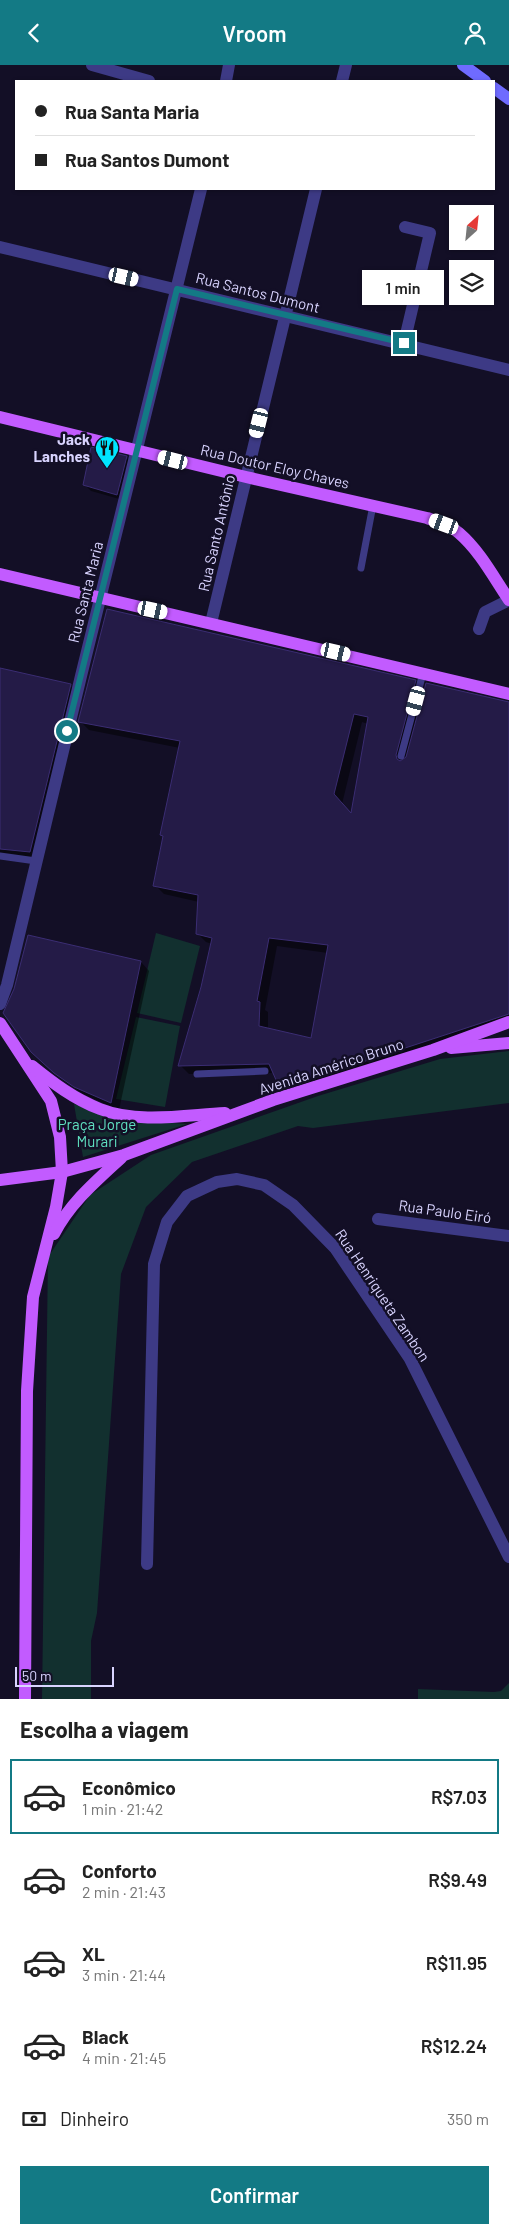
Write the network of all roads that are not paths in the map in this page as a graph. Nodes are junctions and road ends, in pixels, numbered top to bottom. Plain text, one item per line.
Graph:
1 (92, 65) edge
2 (229, 65) edge
3 (346, 65) edge
4 (464, 65) edge
5 (145, 80) edge
6 (226, 80) edge
7 (342, 80) edge
8 (484, 80) edge
9 (495, 89) edge
10 (509, 99) edge
11 (201, 190) edge
12 (316, 190) edge
13 (405, 227) dead end
14 (0, 247) edge
15 (177, 289) junction
16 (286, 316) junction
17 (404, 343) junction
18 (509, 370) edge
19 (0, 417) edge
20 (136, 451) junction
21 (246, 477) junction
22 (373, 504) junction
23 (361, 568) dead end
24 (0, 574) edge
25 (100, 599) junction
26 (509, 600) edge
27 (211, 623) junction
28 (479, 629) dead end
29 (423, 673) junction
30 (509, 694) edge
31 (401, 756) dead end
32 (0, 855) edge
33 (36, 861) junction
34 (0, 1004) edge
35 (509, 1022) edge
36 (0, 1023) edge
37 (509, 1043) edge
38 (433, 1050) junction
39 (24, 1060) junction
40 (265, 1071) dead end
41 (197, 1074) dead end
42 (238, 1113) junction
43 (124, 1155) junction
44 (62, 1173) junction
45 (0, 1180) edge
46 (378, 1219) dead end
47 (509, 1236) edge
48 (43, 1254) junction
49 (509, 1557) edge
50 (147, 1564) dead end
51 (25, 1699) edge

1 - 5 street
2 - 6 street
3 - 7 street
4 - 8 main road
9 - 10 main road
11 - 15 street, Rua Santa Maria
12 - 16 street, Rua Santo Antônio
13 - 17 street
14 - 15 street, Rua Santos Dumont
15 - 16 street, Rua Santos Dumont
15 - 20 street, Rua Santa Maria
16 - 17 street, Rua Santos Dumont
16 - 21 street, Rua Santo Antônio
17 - 18 street, Rua Santos Dumont
19 - 20 main road, Rua Doutor Eloy Chaves
20 - 21 main road, Rua Doutor Eloy Chaves
20 - 25 street, Rua Santa Maria
21 - 22 main road, Rua Doutor Eloy Chaves
21 - 27 street, Rua Santo Antônio
22 - 23 lane
22 - 26 main road, Rua Doutor Eloy Chaves
24 - 25 main road
25 - 27 main road
25 - 33 street, Rua Santa Maria
26 - 28 street
27 - 29 main road
29 - 30 main road
29 - 31 lane
32 - 33 lane
33 - 34 street, Rua Santa Maria
35 - 38 main road
36 - 39 main road
37 - 38 main road
38 - 42 main road, Avenida Américo Bruno
39 - 42 main road
39 - 44 main road
40 - 41 lane
42 - 43 main road
43 - 44 main road
43 - 48 main road
44 - 45 main road
44 - 48 main road
46 - 47 street, Rua Paulo Eiró
48 - 51 main road
49 - 50 street, Rua Henriqueta Zambon

